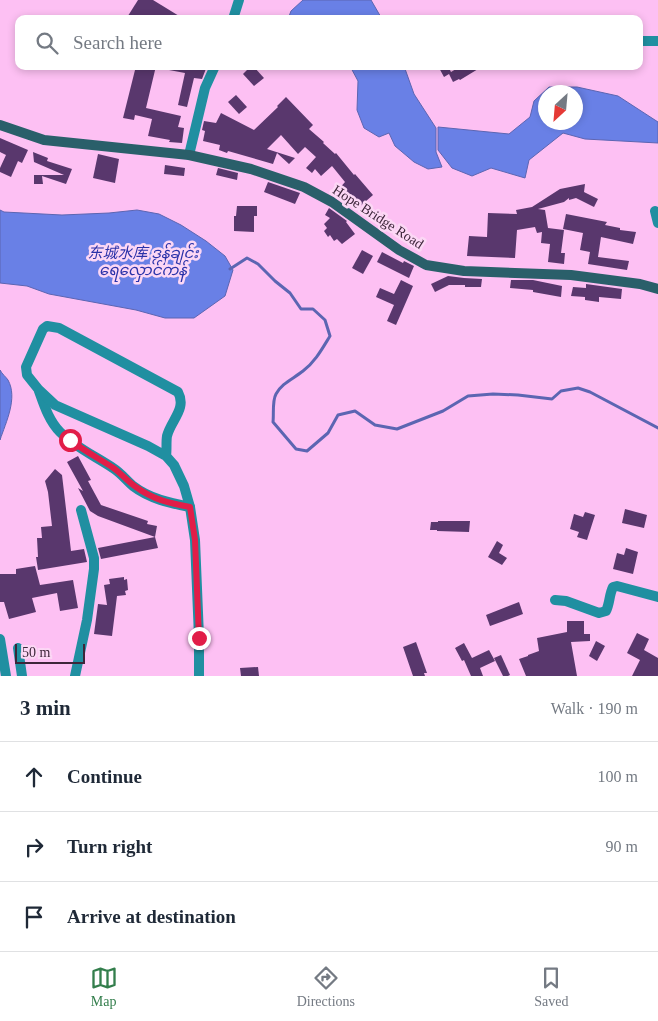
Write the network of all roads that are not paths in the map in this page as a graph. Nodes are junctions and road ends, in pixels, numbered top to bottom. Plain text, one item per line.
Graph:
1 (239, 0) edge
2 (234, 15) edge
3 (643, 41) edge
4 (658, 41) edge
5 (213, 70) edge
6 (0, 125) edge
7 (189, 155) junction
8 (655, 211) dead end
9 (658, 223) edge
10 (658, 290) edge
11 (39, 390) junction
12 (166, 456) junction
13 (190, 507) junction
14 (81, 510) dead end
15 (658, 597) edge
16 (555, 600) dead end
17 (0, 639) edge
18 (18, 648) dead end
19 (6, 676) edge
20 (22, 676) edge
21 (75, 676) edge
22 (199, 676) edge

1 - 2 street
3 - 4 street
5 - 7 street
6 - 7 main road, Hope Bridge Road
7 - 10 main road, Hope Bridge Road
8 - 9 street
11 - 12 street
11 - 12 street
11 - 13 street
12 - 13 street
13 - 22 street
14 - 21 street
15 - 16 street
17 - 19 street
18 - 20 street

